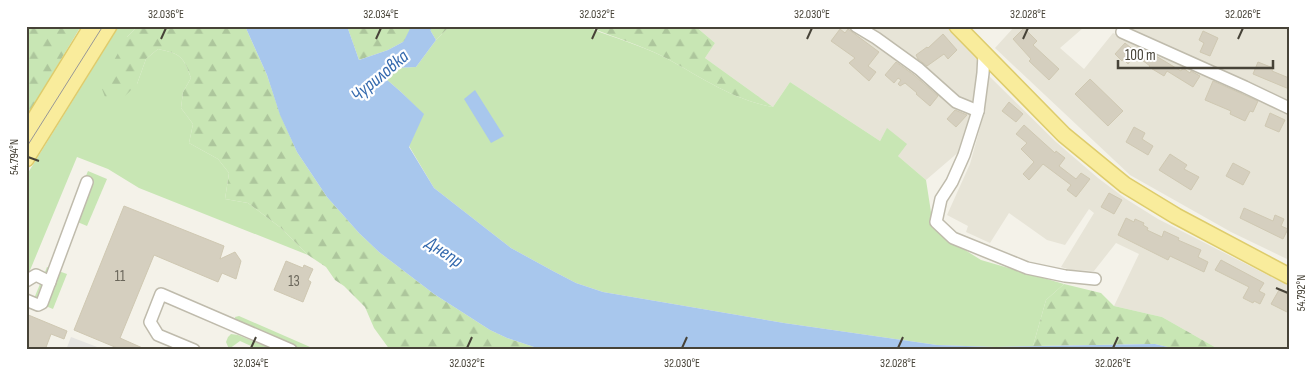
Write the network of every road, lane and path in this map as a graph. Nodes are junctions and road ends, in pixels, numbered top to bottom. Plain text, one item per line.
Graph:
1 (92, 26) edge
2 (109, 26) edge
3 (856, 26) edge
4 (957, 26) edge
5 (1122, 32) dead end
6 (984, 54) junction
7 (1289, 108) edge
8 (978, 111) junction
9 (26, 133) edge
10 (26, 159) edge
11 (87, 182) dead end
12 (1289, 276) edge
13 (1095, 279) dead end
14 (26, 281) edge
15 (50, 282) junction
16 (26, 300) edge
17 (194, 350) edge
18 (290, 350) edge

1 - 9 main road
2 - 10 main road
3 - 8 street
4 - 6 main road
5 - 7 street
6 - 8 street
6 - 12 main road
8 - 13 street
11 - 15 street
14 - 15 street
15 - 16 street
17 - 18 street

